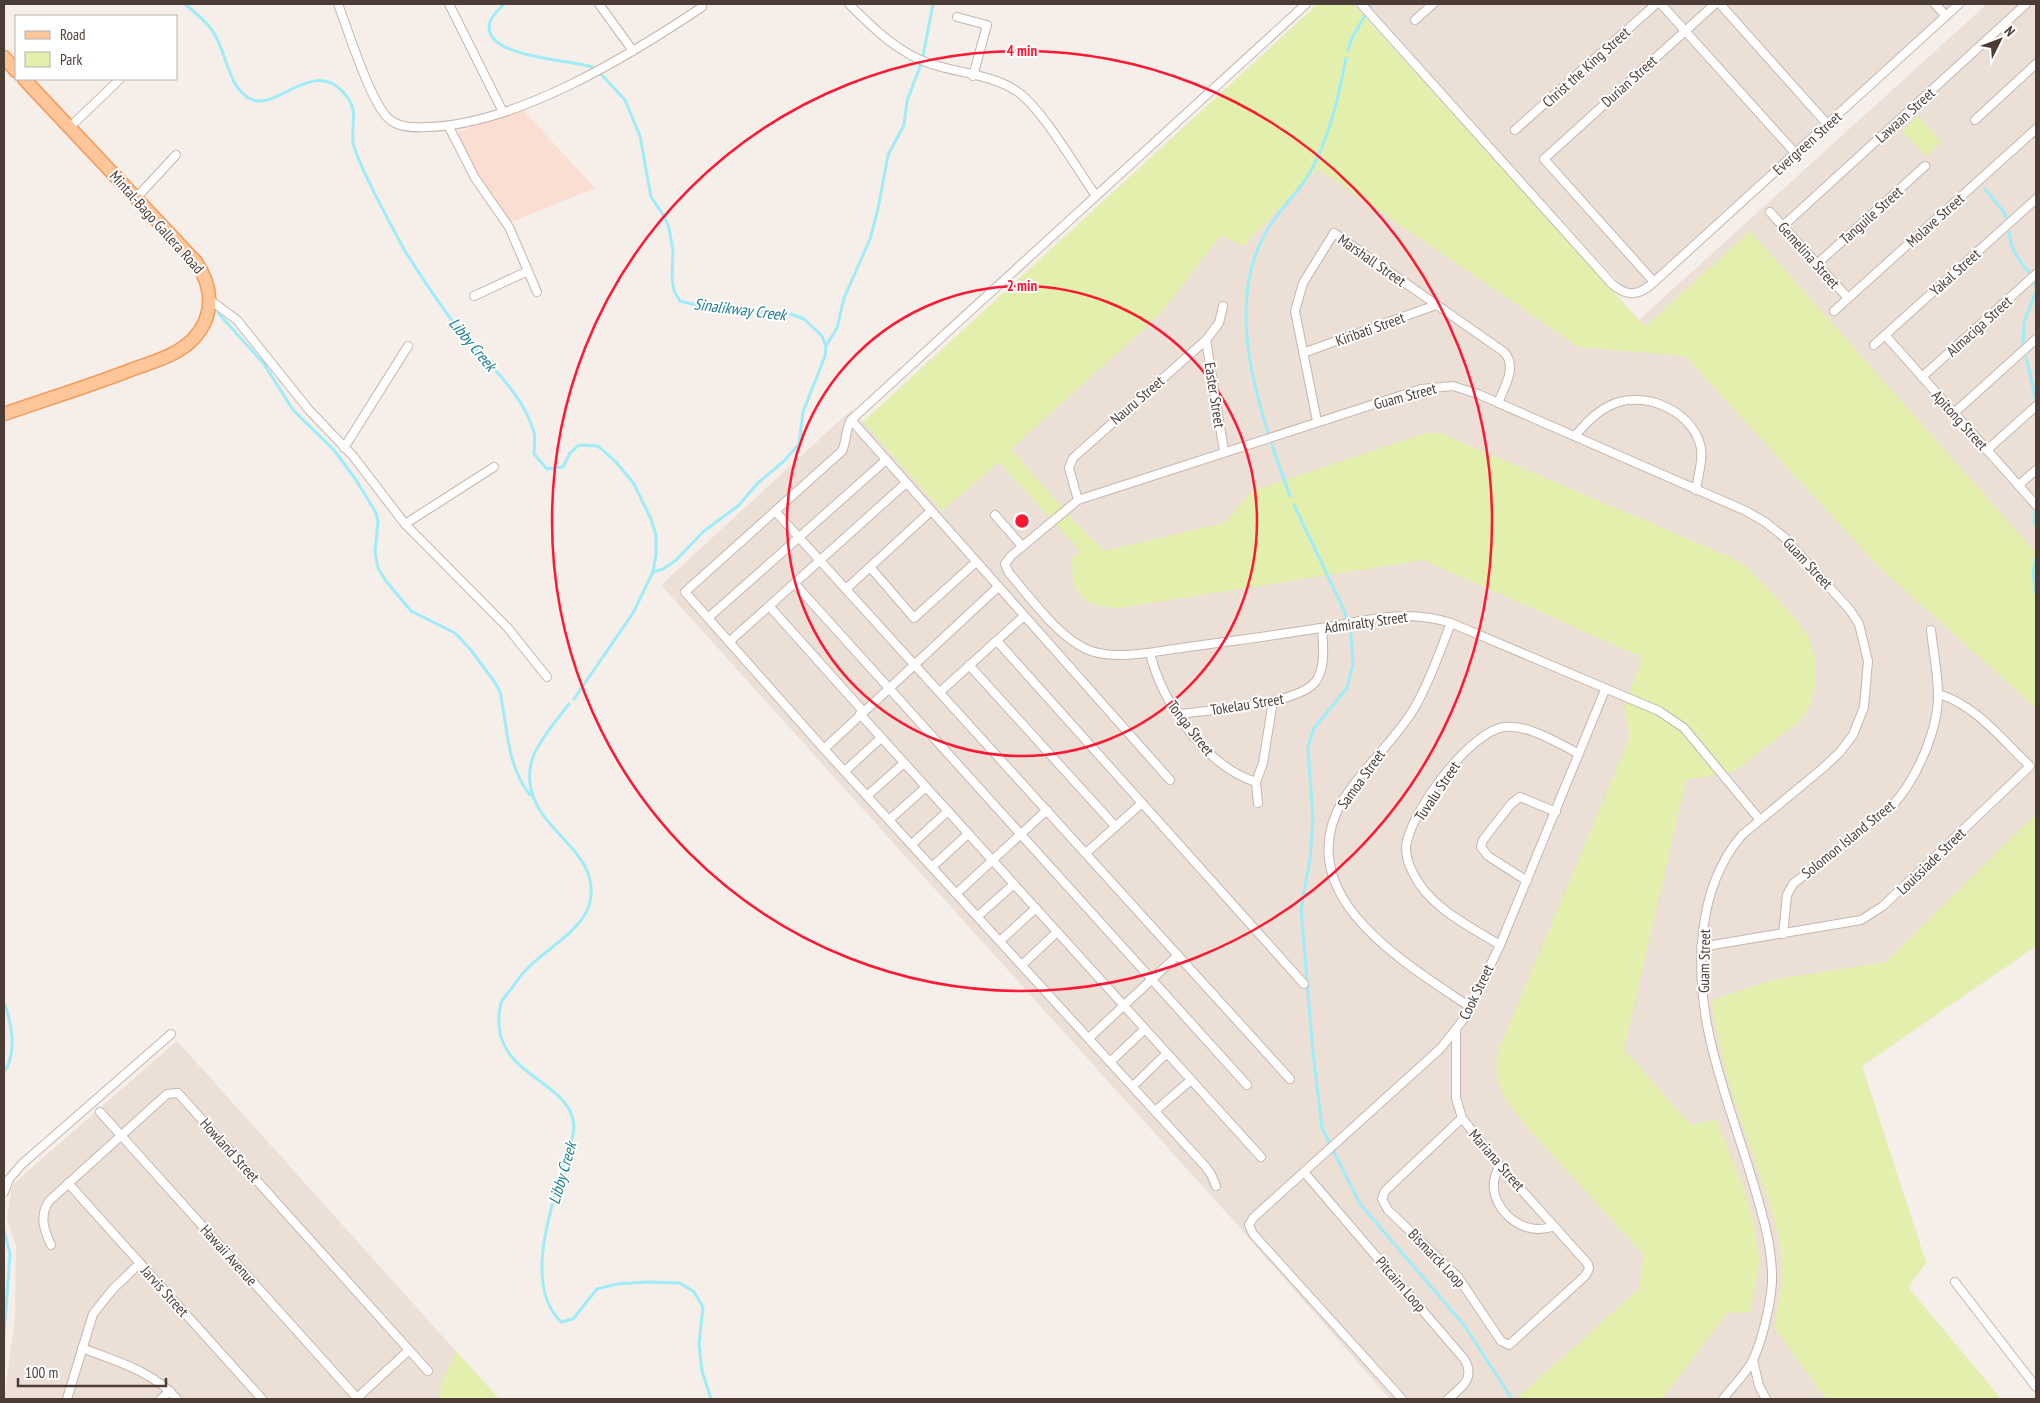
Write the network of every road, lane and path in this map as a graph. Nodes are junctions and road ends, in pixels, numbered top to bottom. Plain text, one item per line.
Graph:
1 (338, 4) edge
2 (449, 4) edge
3 (600, 4) edge
4 (849, 4) edge
5 (1361, 4) edge
6 (1433, 4) edge
7 (1656, 4) edge
8 (1660, 4) edge
9 (1715, 4) edge
10 (1720, 4) edge
11 (1935, 4) edge
12 (1959, 4) edge
13 (2026, 4) edge
14 (1301, 5) edge
15 (702, 7) dead end
16 (1946, 16) junction
17 (957, 17) dead end
18 (1415, 20) dead end
19 (1685, 31) junction
20 (633, 51) junction
21 (4, 58) edge
22 (2036, 64) edge
23 (15, 70) edge
24 (973, 76) junction
25 (25, 80) edge
26 (119, 80) edge
27 (503, 112) junction
28 (1975, 120) dead end
29 (1828, 125) junction
30 (70, 127) junction
31 (449, 127) junction
32 (2036, 129) edge
33 (1515, 130) dead end
34 (1796, 154) junction
35 (176, 155) dead end
36 (1924, 166) dead end
37 (1096, 196) junction
38 (137, 197) junction
39 (2036, 199) edge
40 (1770, 212) dead end
41 (1783, 226) junction
42 (1817, 264) junction
43 (528, 271) junction
44 (2036, 274) edge
45 (1654, 282) junction
46 (536, 292) dead end
47 (474, 296) dead end
48 (1848, 298) junction
49 (210, 300) junction
50 (1436, 305) junction
51 (1223, 306) dead end
52 (1834, 311) dead end
53 (1885, 336) junction
54 (2036, 339) edge
55 (1206, 340) junction
56 (1874, 345) dead end
57 (408, 346) dead end
58 (1303, 353) junction
59 (1922, 377) junction
60 (1498, 403) junction
61 (2036, 406) edge
62 (1954, 413) junction
63 (4, 414) edge
64 (851, 420) junction
65 (1317, 421) junction
66 (1575, 436) junction
67 (344, 448) junction
68 (1987, 450) junction
69 (1224, 451) junction
70 (886, 460) junction
71 (494, 467) dead end
72 (2036, 470) edge
73 (906, 482) junction
74 (2019, 485) junction
75 (1696, 490) junction
76 (1078, 500) junction
77 (2036, 505) edge
78 (775, 511) junction
79 (931, 511) junction
80 (995, 514) dead end
81 (405, 524) junction
82 (800, 538) junction
83 (1022, 546) junction
84 (820, 561) junction
85 (976, 562) junction
86 (1005, 564) joint
87 (870, 567) junction
88 (795, 584) junction
89 (998, 587) junction
90 (846, 589) junction
91 (770, 607) junction
92 (1024, 616) junction
93 (708, 618) junction
94 (1451, 623) junction
95 (1322, 628) junction
96 (1931, 630) dead end
97 (997, 641) junction
98 (730, 642) junction
99 (1150, 653) junction
100 (914, 664) junction
101 (969, 665) junction
102 (547, 677) dead end
103 (888, 689) junction
104 (1605, 690) junction
105 (940, 692) junction
106 (1938, 694) junction
107 (1274, 701) junction
108 (861, 713) junction
109 (1179, 714) junction
110 (881, 738) junction
111 (824, 748) junction
112 (1578, 753) junction
113 (904, 762) junction
114 (846, 770) junction
115 (1170, 780) dead end
116 (1256, 782) junction
117 (926, 787) junction
118 (868, 795) junction
119 (1142, 803) junction
120 (1258, 803) dead end
121 (1047, 810) junction
122 (948, 811) junction
123 (1556, 812) junction
124 (890, 819) junction
125 (1760, 820) junction
126 (1115, 826) junction
127 (968, 834) junction
128 (1020, 835) junction
129 (912, 844) junction
130 (1086, 853) junction
131 (992, 860) junction
132 (933, 866) junction
133 (1527, 882) junction
134 (1014, 884) junction
135 (957, 893) junction
136 (1036, 908) junction
137 (978, 916) junction
138 (1057, 932) junction
139 (1783, 934) junction
140 (1000, 940) junction
141 (1500, 945) junction
142 (1702, 947) junction
143 (1178, 955) junction
144 (1022, 965) junction
145 (1151, 980) junction
146 (1304, 984) dead end
147 (1124, 1006) junction
148 (1470, 1007) junction
149 (1145, 1029) junction
150 (1456, 1031) junction
151 (171, 1034) dead end
152 (1089, 1038) junction
153 (1167, 1053) junction
154 (1110, 1062) junction
155 (1290, 1079) dead end
156 (1191, 1080) junction
157 (1247, 1085) dead end
158 (1132, 1086) junction
159 (1155, 1111) junction
160 (100, 1112) dead end
161 (1462, 1118) junction
162 (122, 1136) junction
163 (1261, 1157) dead end
164 (1500, 1166) junction
165 (1304, 1172) junction
166 (68, 1183) junction
167 (1216, 1186) dead end
168 (4, 1192) edge
169 (1554, 1226) junction
170 (51, 1245) dead end
171 (140, 1263) junction
172 (1589, 1269) joint
173 (1955, 1282) dead end
174 (82, 1348) junction
175 (410, 1350) junction
176 (1753, 1360) junction
177 (428, 1370) dead end
178 (2036, 1387) edge
179 (170, 1391) junction
180 (67, 1399) edge
181 (161, 1399) edge
182 (177, 1399) edge
183 (262, 1399) edge
184 (357, 1399) edge
185 (1402, 1399) edge
186 (1448, 1399) edge
187 (1723, 1399) edge
188 (1766, 1399) edge

1 - 31 street
2 - 27 street
3 - 20 street
4 - 24 street
5 - 45 street, Evergreen Street
6 - 18 street
7 - 33 street, Christ the King Street
8 - 19 street
9 - 19 street, Durian Street
10 - 29 street
11 - 16 street
12 - 16 street, Evergreen Street
13 - 41 street, Lawaan Street
14 - 37 street
15 - 20 street
16 - 29 street, Evergreen Street
17 - 24 street
19 - 34 street
19 - 45 street, Durian Street
20 - 27 street
21 - 23 main road
22 - 28 street
24 - 37 street
25 - 30 main road, Mintal-Bago Gallera Road
26 - 30 street
27 - 31 street
29 - 34 street, Evergreen Street
30 - 38 main road, Mintal-Bago Gallera Road
31 - 43 street
32 - 48 street, Molave Street
34 - 45 street, Evergreen Street
35 - 38 street
36 - 42 street, Tanguile Street
37 - 64 street
38 - 49 main road, Mintal-Bago Gallera Road
39 - 53 street, Yakal Street
40 - 41 street, Gemelina Street
41 - 42 street, Gemelina Street
42 - 48 street, Gemelina Street
43 - 46 street
43 - 47 street
44 - 59 street, Almaciga Street
48 - 52 street, Molave Street
49 - 63 main road, Mintal-Bago Gallera Road
49 - 67 street
50 - 58 street, Kiribati Street
50 - 58 street, Marshall Street
50 - 60 street, Marshall Street
51 - 55 street, Nauru Street
53 - 56 street, Yakal Street
53 - 59 street, Apitong Street
54 - 62 street
55 - 69 street, Easter Street
55 - 76 street, Nauru Street
57 - 67 street
58 - 65 street, Marshall Street
59 - 62 street, Apitong Street
60 - 65 street, Guam Street
60 - 66 street, Guam Street
61 - 68 street
62 - 68 street, Apitong Street
64 - 70 street
64 - 78 street
65 - 69 street, Guam Street
66 - 75 street, Guam Street
66 - 75 street
67 - 81 street
68 - 74 street, Apitong Street
69 - 76 street, Guam Street
70 - 73 street
70 - 82 street
71 - 81 street
72 - 74 street
73 - 79 street
73 - 84 street
74 - 77 street, Apitong Street
75 - 125 street, Guam Street
76 - 83 street, Guam Street
78 - 82 street
78 - 93 street
79 - 85 street
79 - 87 street
80 - 83 street
81 - 102 street
82 - 84 street
82 - 93 street
83 - 86 street, Guam Street
84 - 88 street
84 - 90 street
85 - 87 street
85 - 89 street
86 - 99 street, Admiralty Street
87 - 90 street
88 - 91 street
88 - 103 street
89 - 92 street
89 - 100 street
90 - 100 street
91 - 98 street
91 - 108 street
92 - 97 street
92 - 115 street
93 - 98 street
94 - 95 street, Admiralty Street
94 - 104 street, Admiralty Street
94 - 148 street, Samoa Street
95 - 99 street, Admiralty Street
95 - 107 street, Tokelau Street
96 - 106 street, Solomon Island Street
97 - 101 street
97 - 119 street
98 - 111 street
99 - 109 street, Tonga Street
100 - 103 street
100 - 105 street
101 - 105 street
101 - 126 street
103 - 108 street
103 - 128 street
104 - 112 street, Cook Street
104 - 125 street, Admiralty Street
105 - 121 street
106 - 139 street, Solomon Island Street
106 - 139 street, Louissiade Street
107 - 109 street, Tokelau Street
107 - 116 street
108 - 110 street
108 - 111 street
109 - 116 street, Tonga Street
110 - 113 street
110 - 114 street
111 - 114 street
112 - 123 street, Cook Street
112 - 141 street, Tuvalu Street
113 - 117 street
113 - 118 street
114 - 118 street
116 - 120 street
117 - 122 street
117 - 124 street
118 - 124 street
119 - 126 street
119 - 146 street
121 - 128 street
121 - 130 street
122 - 127 street
122 - 129 street
123 - 133 street, Cook Street
123 - 133 street
124 - 129 street
125 - 142 street, Guam Street
126 - 130 street
127 - 131 street
127 - 132 street
128 - 131 street
128 - 145 street
129 - 132 street
130 - 143 street
131 - 134 street
131 - 135 street
132 - 135 street
133 - 141 street, Cook Street
134 - 136 street
134 - 137 street
135 - 137 street
136 - 138 street
136 - 140 street
137 - 140 street
138 - 144 street
138 - 147 street
139 - 142 street, Louissiade Street
140 - 144 street
141 - 148 street, Cook Street
142 - 176 street, Guam Street
143 - 145 street
143 - 155 street
144 - 152 street
145 - 147 street
145 - 157 street
147 - 149 street
147 - 152 street
148 - 150 street, Cook Street
149 - 153 street
149 - 154 street
150 - 161 street, Mariana Street
150 - 165 street, Cook Street
151 - 168 street
152 - 154 street
153 - 156 street
153 - 158 street
154 - 158 street
156 - 159 street
156 - 163 street
158 - 159 street
159 - 167 street
160 - 162 street, Hawaii Avenue
161 - 164 street, Mariana Street
161 - 172 street, Bismarck Loop
162 - 166 street, Howland Street
162 - 175 street, Howland Street
162 - 184 street, Hawaii Avenue
164 - 169 street, Mariana Street
164 - 169 street
165 - 185 street, Cook Street
165 - 186 street, Pitcairn Loop
166 - 170 street, Howland Street
166 - 171 street, Jarvis Street
169 - 172 street, Mariana Street
171 - 174 street
171 - 183 street, Jarvis Street
173 - 178 street
174 - 179 street
174 - 180 street
175 - 177 street, Howland Street
175 - 184 street
176 - 187 street, Guam Street
176 - 188 street, Guam Street
179 - 181 street
179 - 182 street

